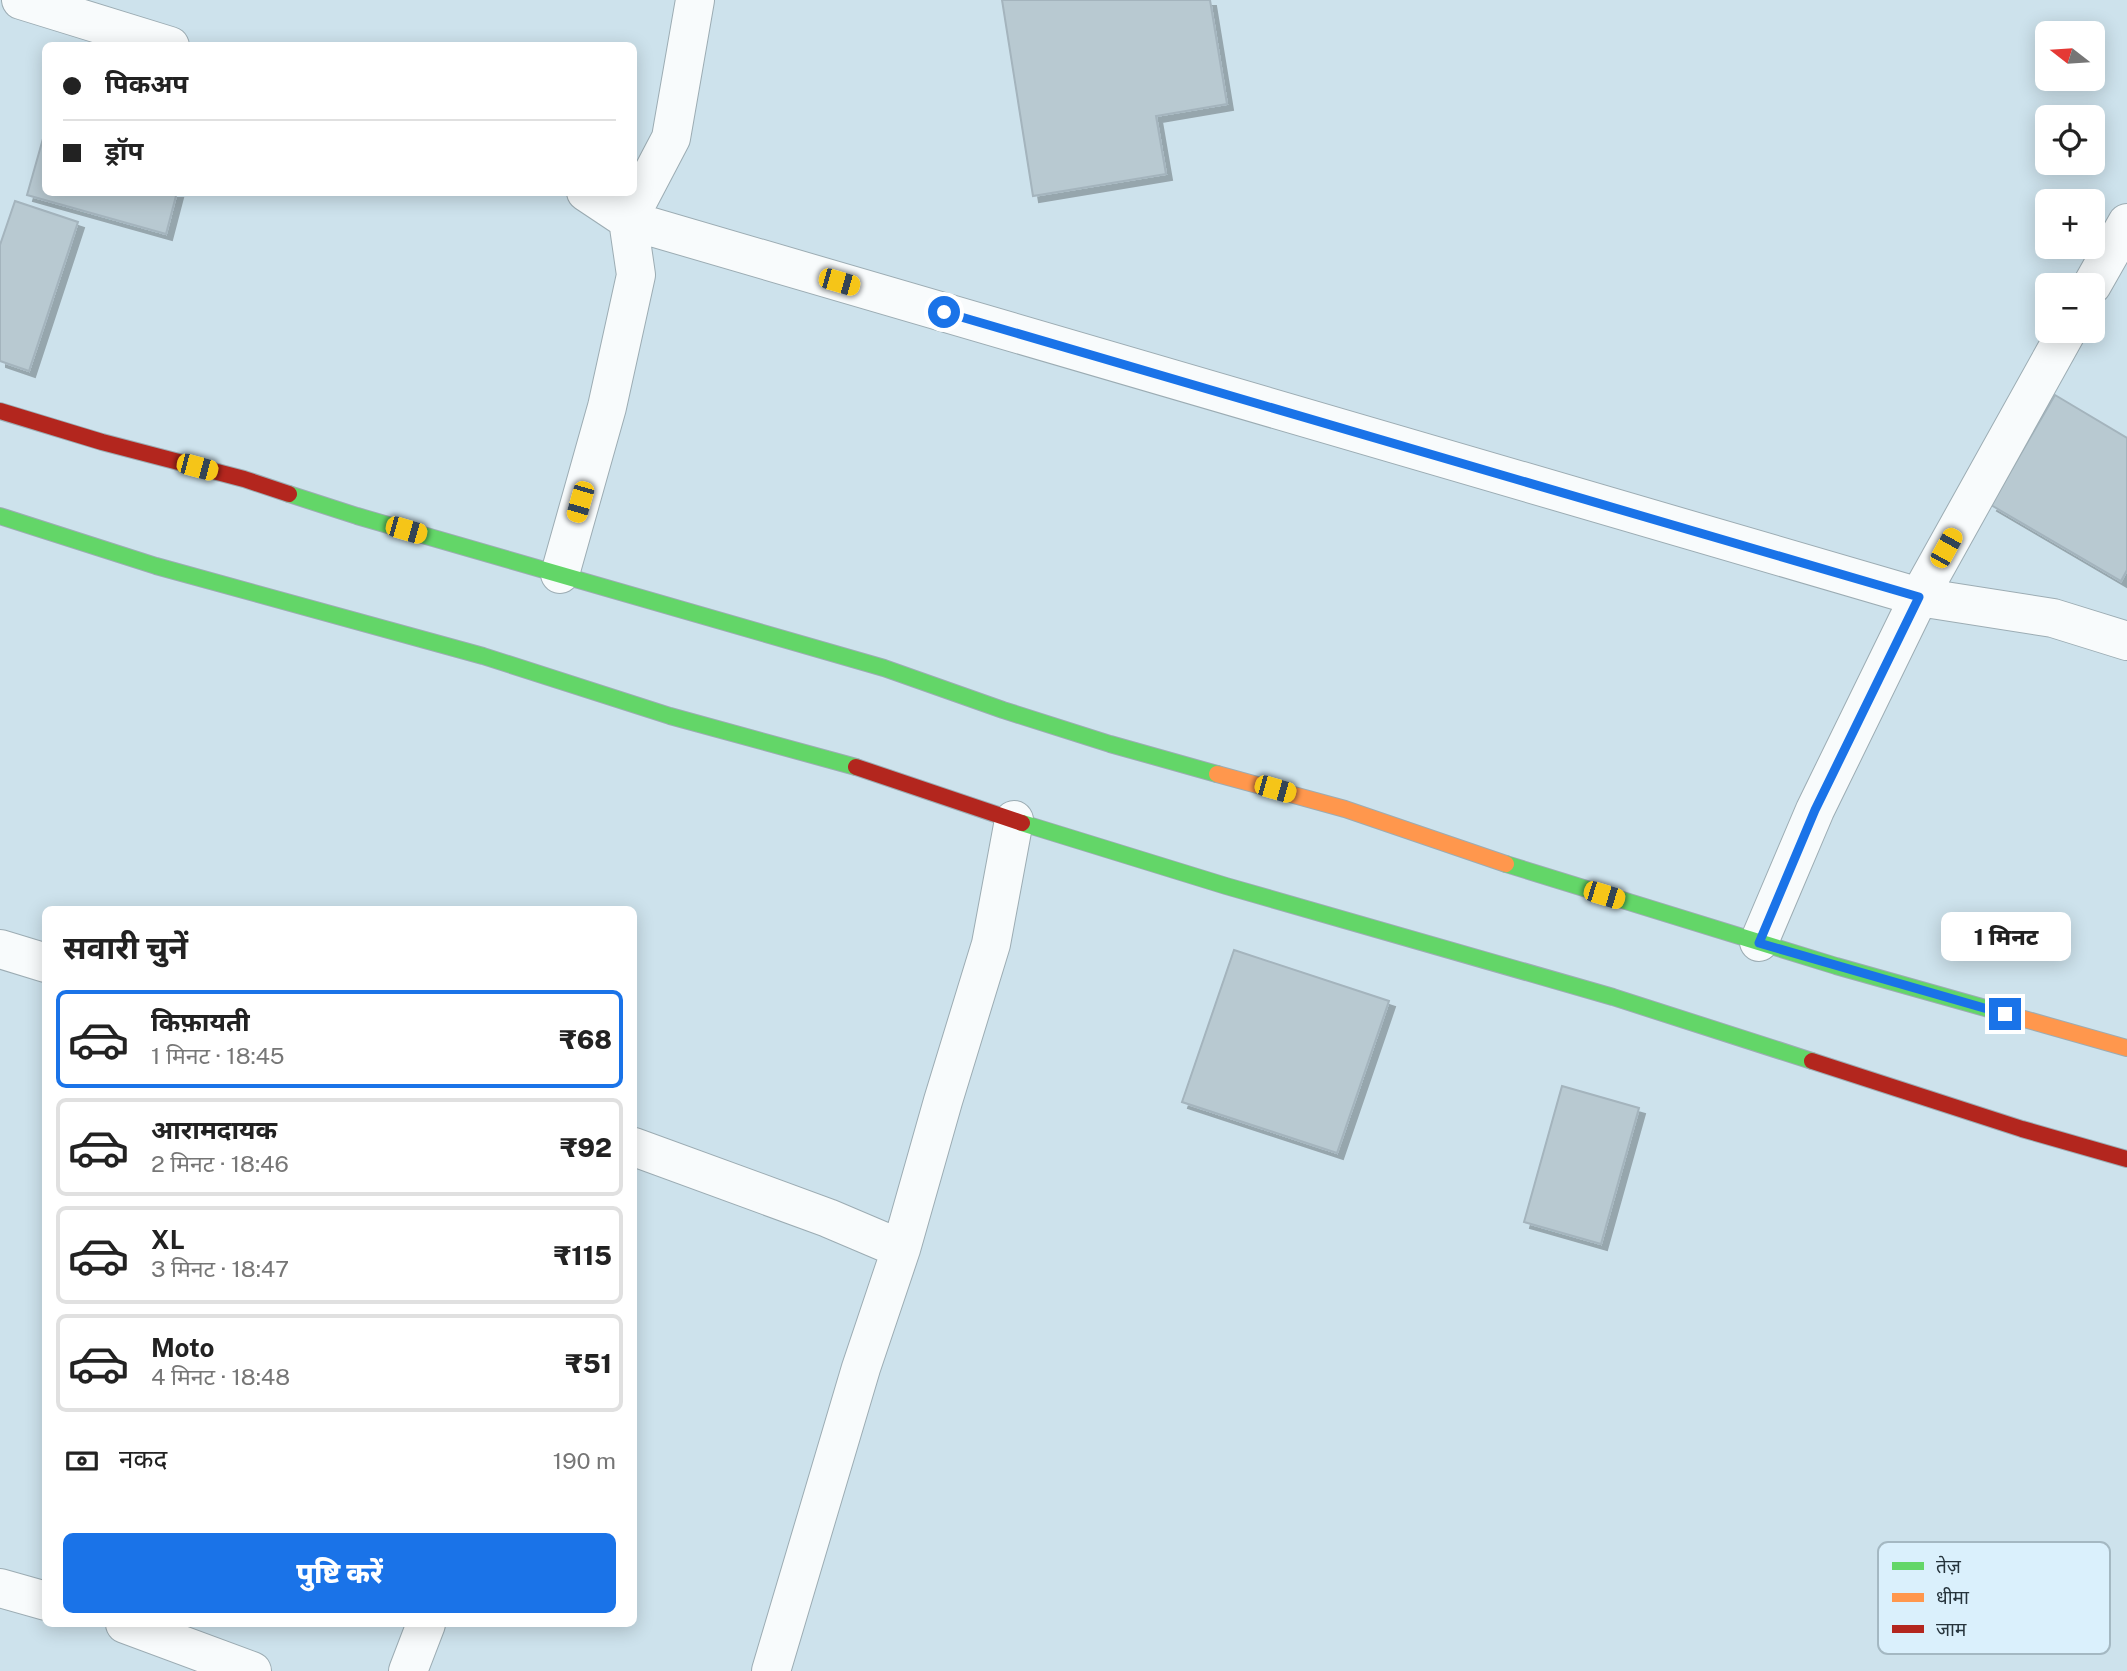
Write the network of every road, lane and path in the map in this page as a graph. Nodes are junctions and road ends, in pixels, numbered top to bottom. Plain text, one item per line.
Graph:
1 (21, 0) edge
2 (695, 0) edge
3 (157, 42) edge
4 (592, 196) edge
5 (628, 220) junction
6 (2127, 223) edge
7 (2099, 273) edge
8 (2060, 343) edge
9 (0, 411) edge
10 (0, 516) edge
11 (560, 574) junction
12 (1919, 597) junction
13 (2127, 641) edge
14 (1014, 820) junction
15 (1759, 943) junction
16 (0, 949) edge
17 (42, 962) edge
18 (2127, 1048) edge
19 (637, 1148) edge
20 (2127, 1159) edge
21 (901, 1249) junction
22 (0, 1588) edge
23 (42, 1600) edge
24 (133, 1627) edge
25 (425, 1627) edge
26 (252, 1671) edge
27 (408, 1671) edge
28 (771, 1671) edge

1 - 3 street
2 - 5 street
4 - 5 street
5 - 11 street
5 - 12 street
6 - 7 street
8 - 12 street
9 - 11 street
10 - 14 street
11 - 15 street
12 - 13 street
12 - 15 street
14 - 20 street
14 - 21 street
15 - 18 street
16 - 17 street
19 - 21 street
21 - 28 street
22 - 23 street
24 - 26 street
25 - 27 street

